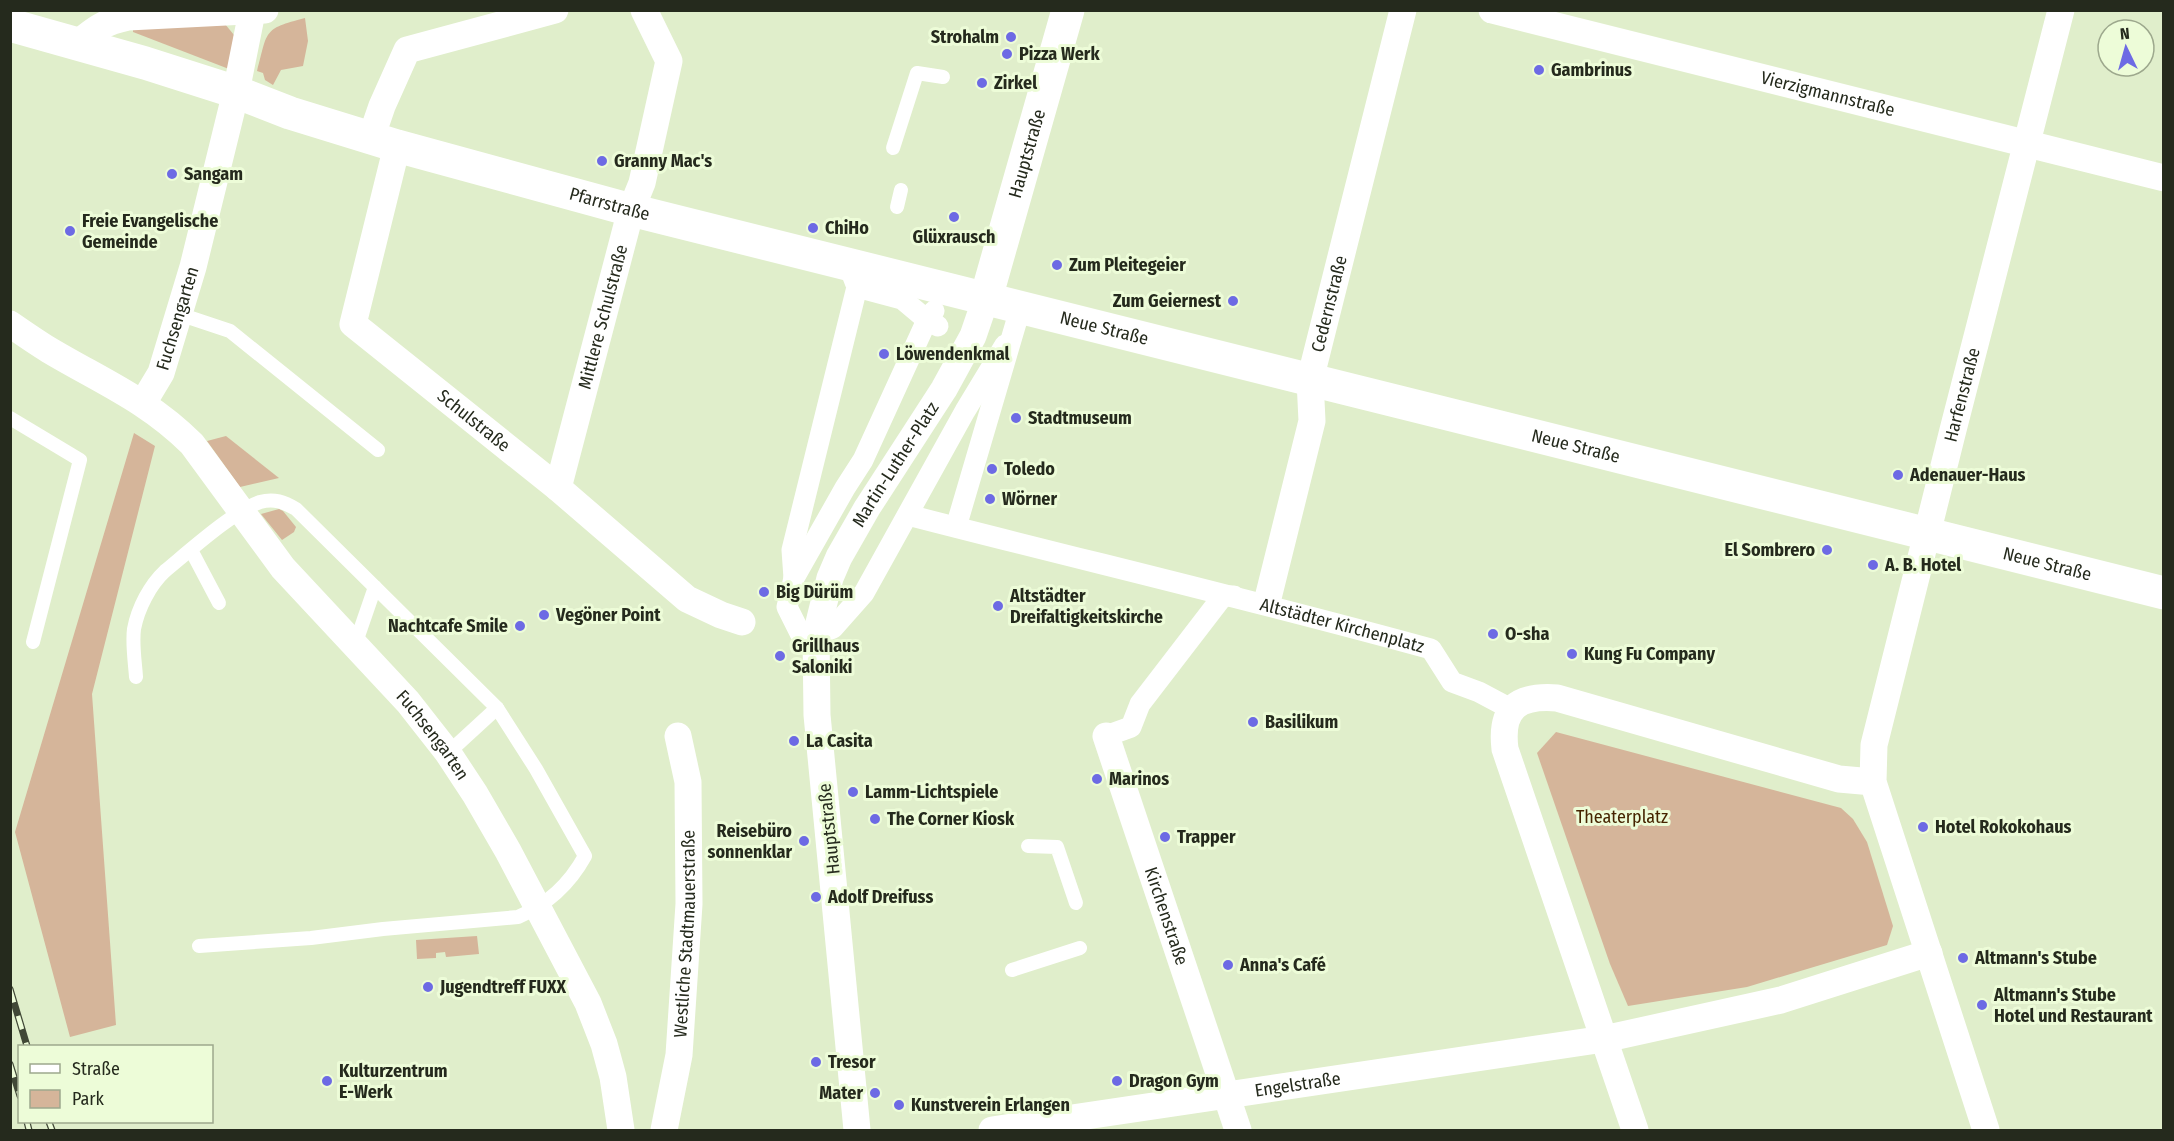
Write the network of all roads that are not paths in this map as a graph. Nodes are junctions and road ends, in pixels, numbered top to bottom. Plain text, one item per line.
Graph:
1 (555, 10) edge
2 (644, 10) edge
3 (1068, 10) edge
4 (1403, 10) edge
5 (1492, 10) edge
6 (2061, 10) edge
7 (259, 11) edge
8 (10, 25) edge
9 (77, 44) junction
10 (943, 77) dead end
11 (236, 92) junction
12 (384, 142) junction
13 (2027, 144) junction
14 (893, 148) dead end
15 (2163, 178) edge
16 (901, 190) dead end
17 (897, 207) dead end
18 (632, 210) junction
19 (854, 276) junction
20 (986, 298) junction
21 (179, 314) junction
22 (1016, 323) dead end
23 (10, 324) edge
24 (1004, 344) junction
25 (1310, 380) junction
26 (144, 403) junction
27 (10, 418) edge
28 (378, 450) dead end
29 (558, 488) junction
30 (242, 511) junction
31 (908, 515) junction
32 (956, 527) junction
33 (1927, 534) junction
34 (191, 550) junction
35 (794, 578) junction
36 (375, 587) junction
37 (2163, 593) edge
38 (1223, 596) junction
39 (1268, 598) joint
40 (219, 603) dead end
41 (742, 622) dead end
42 (816, 635) junction
43 (33, 642) dead end
44 (355, 645) junction
45 (136, 676) dead end
46 (498, 708) junction
47 (1511, 709) junction
48 (678, 736) dead end
49 (1107, 736) joint
50 (448, 753) junction
51 (1873, 782) junction
52 (1028, 846) dead end
53 (1076, 903) dead end
54 (539, 908) junction
55 (199, 946) dead end
56 (1080, 948) dead end
57 (1929, 953) junction
58 (1012, 970) dead end
59 (1604, 1039) junction
60 (1227, 1096) junction
61 (1002, 1130) edge
62 (621, 1131) edge
63 (664, 1131) edge
64 (857, 1131) edge
65 (1238, 1131) edge
66 (1635, 1131) edge
67 (1986, 1131) edge

1 - 12 street
2 - 18 street, Mittlere Schulstraße
3 - 20 street, Hauptstraße
4 - 25 street, Cedernstraße
5 - 13 street, Vierzigmannstraße
6 - 13 street, Harfenstraße
7 - 9 street
7 - 11 street, Fuchsengarten
8 - 9 street, Pfarrstraße
9 - 11 street, Pfarrstraße
10 - 14 lane
11 - 12 street, Pfarrstraße
11 - 21 street, Fuchsengarten
12 - 18 street, Pfarrstraße
12 - 29 street, Schulstraße
13 - 15 street, Vierzigmannstraße
13 - 33 street, Harfenstraße
16 - 17 lane
18 - 19 street, Pfarrstraße
18 - 29 street, Mittlere Schulstraße
19 - 20 street, Pfarrstraße
19 - 35 street, Martin-Luther-Platz
19 - 35 street, Martin-Luther-Platz
20 - 25 street, Neue Straße
20 - 42 street, Martin-Luther-Platz
21 - 26 street, Fuchsengarten
21 - 28 lane
22 - 24 street, Martin-Luther-Platz
23 - 26 street, Fuchsengarten
24 - 31 street, Martin-Luther-Platz
24 - 32 street, Martin-Luther-Platz
25 - 33 street, Neue Straße
25 - 39 street, Cedernstraße
26 - 30 street, Fuchsengarten
27 - 43 lane
29 - 41 street, Schulstraße
30 - 34 lane
30 - 36 lane
30 - 44 street, Fuchsengarten
31 - 32 street, Martin-Luther-Platz
31 - 42 street, Martin-Luther-Platz
32 - 38 street, Altstädter Kirchenplatz
33 - 37 street, Neue Straße
33 - 51 street, Harfenstraße
34 - 40 lane
34 - 45 lane
35 - 42 street, Martin-Luther-Platz
36 - 44 lane
36 - 46 lane
38 - 39 street, Altstädter Kirchenplatz
38 - 47 street, Altstädter Kirchenplatz
38 - 49 street
42 - 64 street, Hauptstraße
44 - 50 street, Fuchsengarten
46 - 50 lane
46 - 54 lane
47 - 51 street
47 - 59 street
48 - 63 street, Westliche Stadtmauerstraße
49 - 60 street, Kirchenstraße
50 - 54 street, Fuchsengarten
51 - 57 street
52 - 53 lane
54 - 55 lane
54 - 62 street, Fuchsengarten
56 - 58 lane
57 - 59 street
57 - 67 street
59 - 60 street, Engelstraße
59 - 66 street
60 - 61 street, Engelstraße
60 - 65 street, Kirchenstraße

